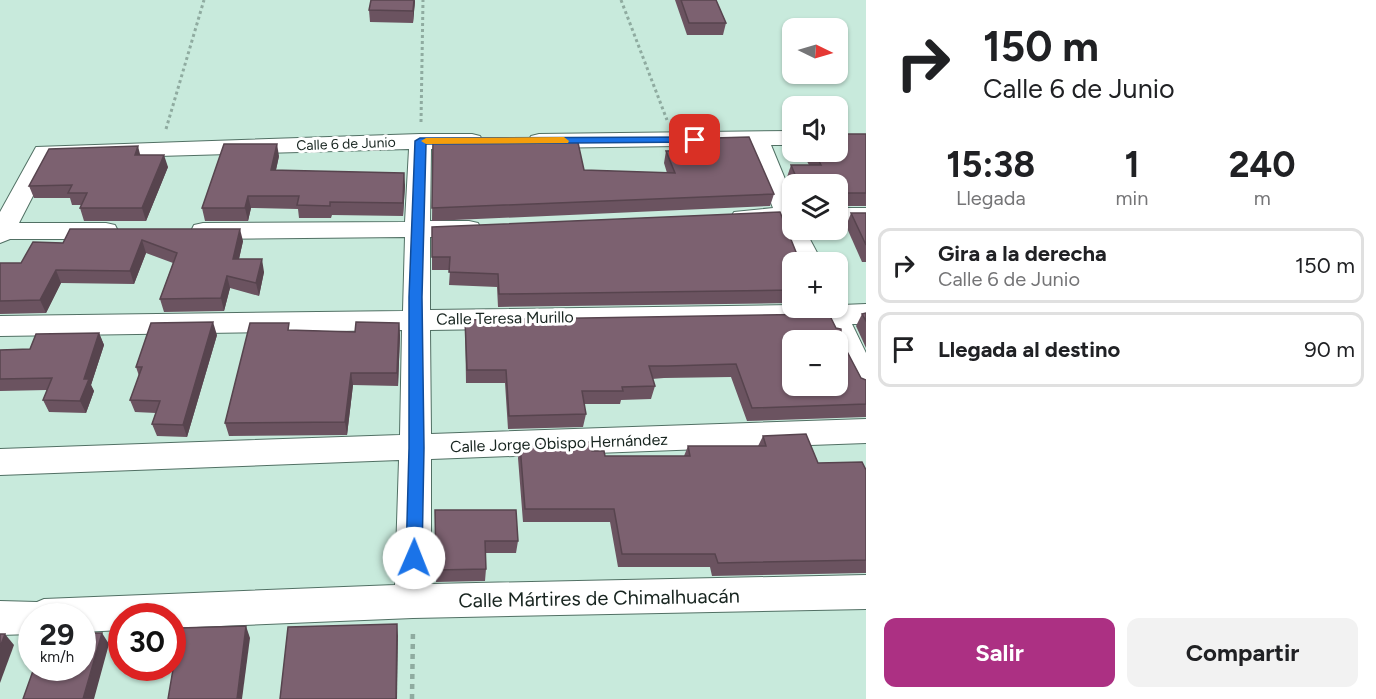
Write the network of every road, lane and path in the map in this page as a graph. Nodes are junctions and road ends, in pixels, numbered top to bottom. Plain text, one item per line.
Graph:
1 (204, 0) edge
2 (423, 0) edge
3 (621, 0) edge
4 (782, 138) edge
5 (758, 139) junction
6 (674, 140) junction
7 (420, 141) junction
8 (490, 141) edge
9 (513, 141) edge
10 (160, 150) junction
11 (782, 199) edge
12 (848, 216) edge
13 (866, 216) edge
14 (715, 218) edge
15 (782, 222) edge
16 (488, 228) edge
17 (132, 231) edge
18 (180, 231) edge
19 (417, 231) junction
20 (1, 233) edge
21 (782, 311) edge
22 (848, 312) edge
23 (866, 314) edge
24 (835, 318) edge
25 (415, 320) junction
26 (0, 326) edge
27 (866, 382) edge
28 (866, 431) edge
29 (417, 448) junction
30 (0, 462) edge
31 (866, 592) edge
32 (413, 601) junction
33 (96, 614) edge
34 (18, 617) edge
35 (0, 618) edge
36 (412, 699) edge

1 - 10 path
2 - 7 path
3 - 6 path
4 - 5 street
5 - 6 street
5 - 11 street
6 - 9 street
7 - 8 street, Calle 6 de Junio
7 - 10 street, Calle 6 de Junio
7 - 19 street
10 - 20 street, Calle 6 de Junio
12 - 13 street
14 - 15 street
16 - 19 street
17 - 20 street
18 - 19 street
19 - 25 street
21 - 25 street, Calle Teresa Murillo
22 - 23 street, Calle Teresa Murillo
24 - 27 street
25 - 26 street, Calle Teresa Murillo
25 - 29 street
28 - 29 street, Calle Jorge Obispo Hernández
29 - 30 street, Calle Jorge Obispo Hernández
29 - 32 street
31 - 32 street, Calle Mártires de Chimalhuacán
32 - 33 street, Calle Mártires de Chimalhuacán
32 - 36 path
34 - 35 street

